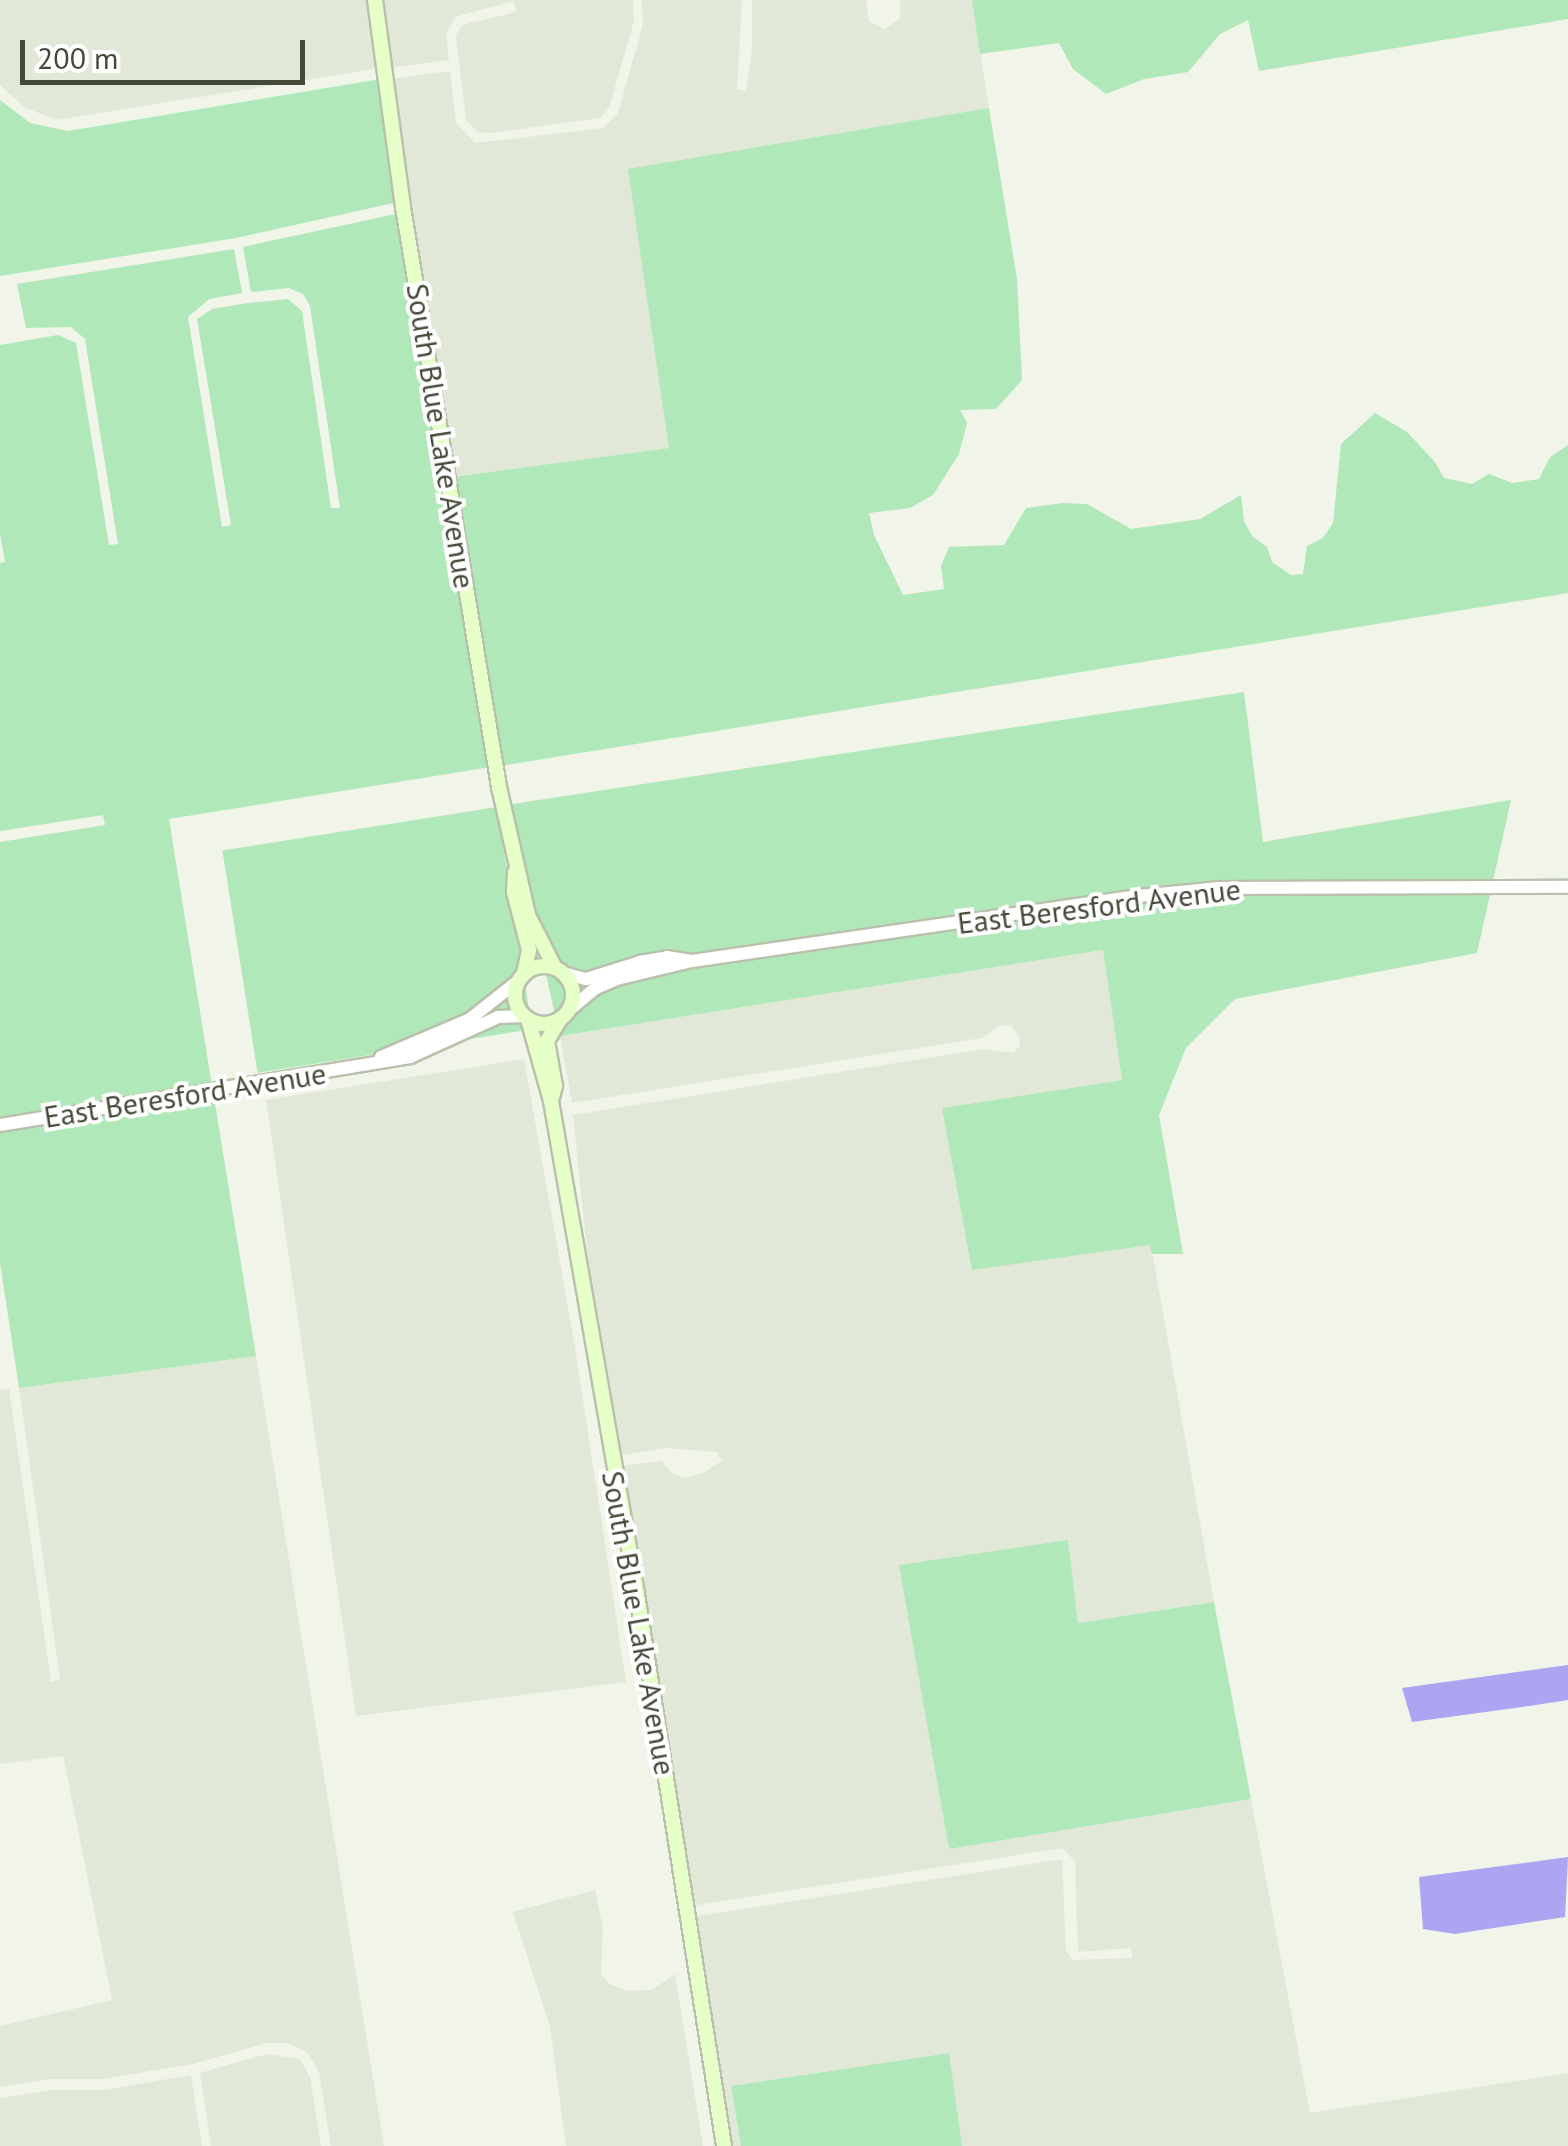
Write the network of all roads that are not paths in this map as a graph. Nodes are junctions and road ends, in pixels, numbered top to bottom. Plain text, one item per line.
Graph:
1 (375, 0) edge
2 (516, 872) junction
3 (1568, 887) edge
4 (692, 961) junction
5 (559, 971) junction
6 (521, 977) junction
7 (564, 1015) junction
8 (526, 1018) junction
9 (370, 1063) junction
10 (551, 1101) junction
11 (0, 1125) edge
12 (724, 2146) edge

1 - 2 main road, South Blue Lake Avenue
2 - 5 main road, South Blue Lake Avenue
2 - 6 main road, South Blue Lake Avenue
3 - 4 street, East Beresford Avenue
4 - 5 street, East Beresford Avenue
4 - 7 street, East Beresford Avenue
5 - 6 main road
5 - 7 main road
6 - 8 main road
6 - 9 street, East Beresford Avenue
7 - 8 main road
7 - 10 main road, South Blue Lake Avenue
8 - 9 street, East Beresford Avenue
8 - 10 main road, South Blue Lake Avenue
9 - 11 street, East Beresford Avenue
10 - 12 main road, South Blue Lake Avenue

